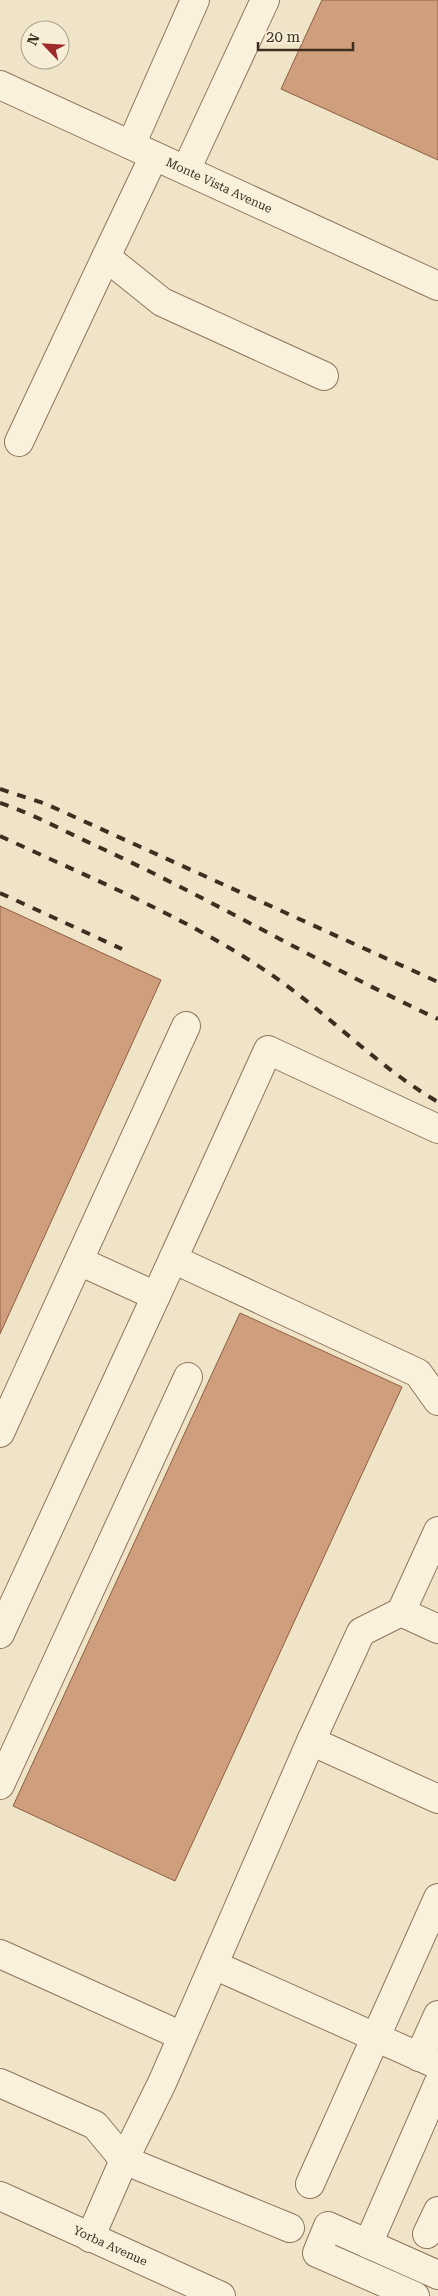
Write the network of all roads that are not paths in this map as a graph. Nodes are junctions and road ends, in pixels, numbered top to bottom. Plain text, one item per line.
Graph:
1 (195, 0) edge
2 (264, 0) edge
3 (0, 85) edge
4 (143, 150) junction
5 (186, 170) junction
6 (106, 257) junction
7 (438, 286) edge
8 (324, 376) dead end
9 (19, 442) dead end
10 (186, 1026) dead end
11 (438, 1129) edge
12 (173, 1259) junction
13 (79, 1261) junction
14 (156, 1296) junction
15 (188, 1377) dead end
16 (438, 1401) edge
17 (0, 1433) edge
18 (438, 1531) edge
19 (401, 1612) junction
20 (438, 1628) edge
21 (0, 1634) edge
22 (310, 1741) junction
23 (0, 1785) edge
24 (438, 1800) edge
25 (438, 1898) edge
26 (0, 1954) edge
27 (214, 1965) junction
28 (438, 2014) edge
29 (182, 2036) junction
30 (376, 2037) junction
31 (428, 2061) edge
32 (0, 2083) edge
33 (438, 2084) edge
34 (124, 2160) junction
35 (310, 2184) dead end
36 (0, 2196) edge
37 (290, 2228) dead end
38 (90, 2238) junction
39 (368, 2244) junction
40 (438, 2275) edge
41 (221, 2296) edge
42 (415, 2296) edge

1 - 4 street
2 - 5 street
3 - 4 street, Monte Vista Avenue
4 - 5 street, Monte Vista Avenue
4 - 6 street
5 - 7 street, Monte Vista Avenue
6 - 8 street
6 - 9 street
10 - 13 street
11 - 12 street
12 - 14 street
12 - 16 street
13 - 14 street
13 - 17 street
14 - 21 street
15 - 23 street
18 - 19 street
19 - 20 street
19 - 22 street
22 - 24 street
22 - 27 street
25 - 30 street
26 - 29 street
27 - 29 street
27 - 30 street
28 - 31 street
29 - 34 street
30 - 31 street
30 - 35 street
32 - 34 street
33 - 39 street
34 - 37 street
34 - 38 street
36 - 38 street, Yorba Avenue
38 - 41 street, Yorba Avenue
39 - 40 street
39 - 42 street

